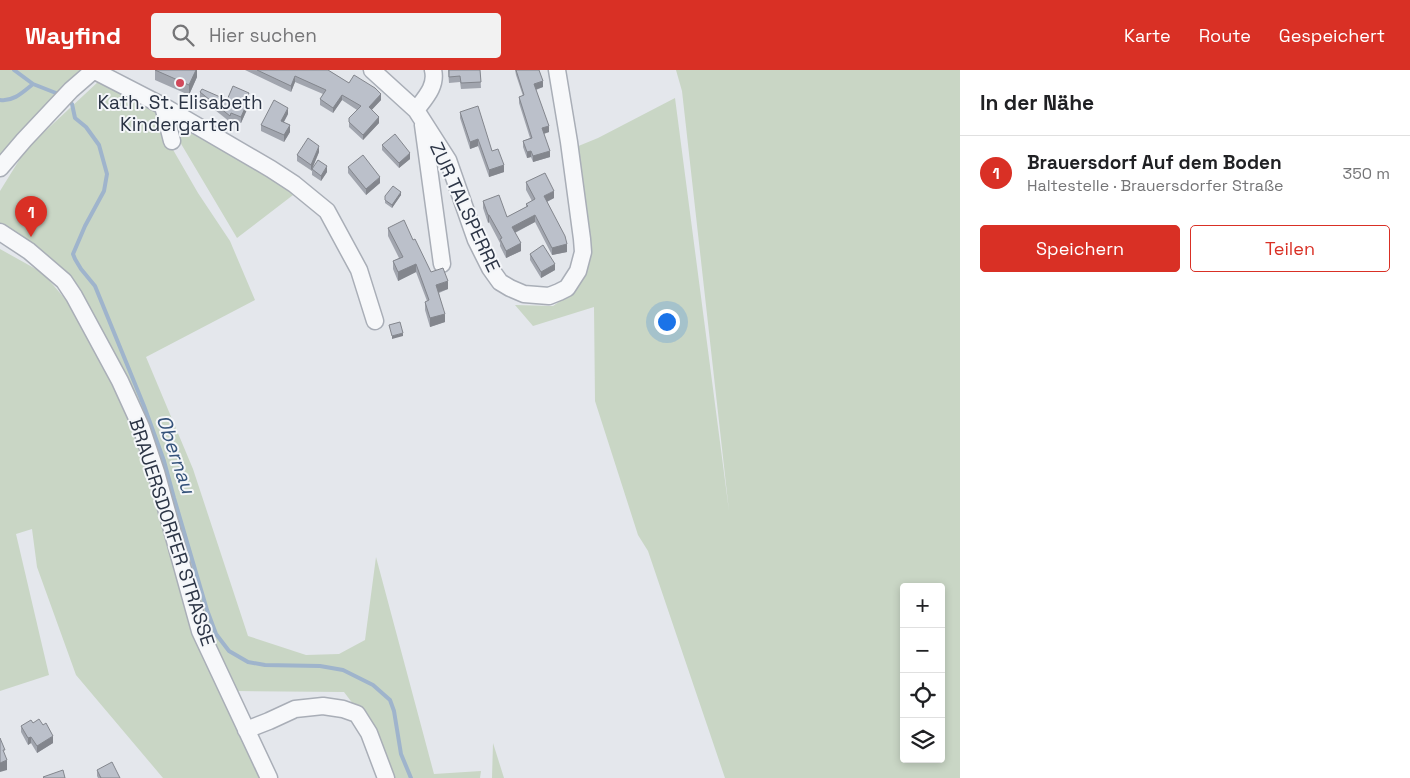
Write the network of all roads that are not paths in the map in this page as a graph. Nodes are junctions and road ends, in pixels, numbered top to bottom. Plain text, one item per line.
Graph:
1 (94, 70) edge
2 (372, 70) edge
3 (433, 70) edge
4 (557, 70) edge
5 (163, 106) junction
6 (420, 115) junction
7 (172, 141) dead end
8 (0, 168) edge
9 (0, 232) edge
10 (442, 264) dead end
11 (375, 322) dead end
12 (246, 730) junction
13 (269, 778) edge
14 (386, 778) edge

1 - 5 street
1 - 8 street
2 - 6 street, ZUR TALSPERRE
3 - 6 street
4 - 6 street, ZUR TALSPERRE
5 - 7 street
5 - 11 street
6 - 10 street
9 - 12 street, BRAUERSDORFER STRASSE
12 - 13 street, BRAUERSDORFER STRASSE
12 - 14 street

